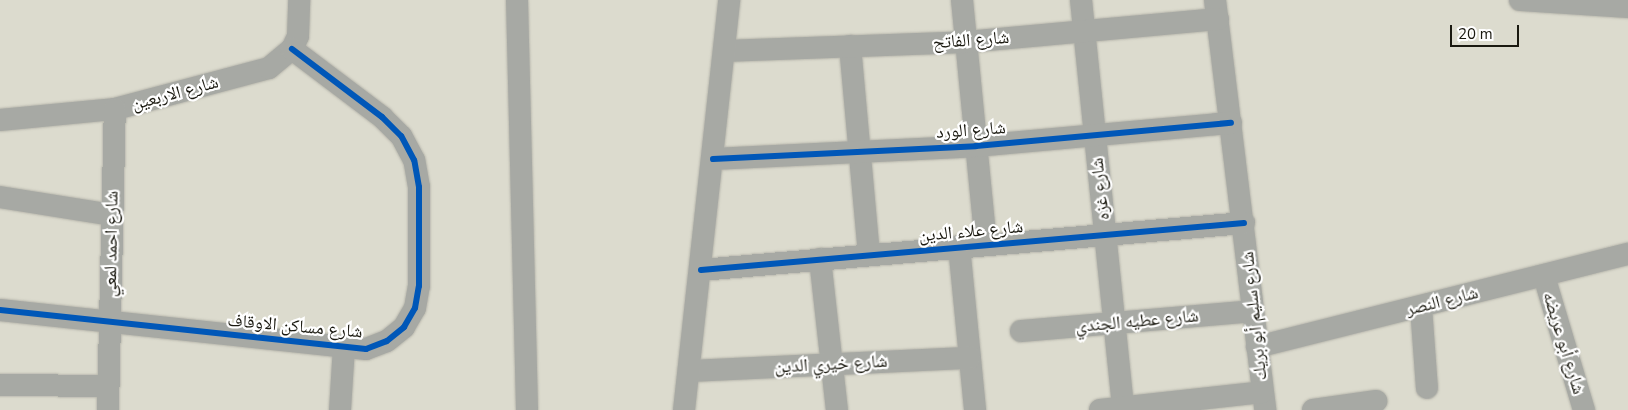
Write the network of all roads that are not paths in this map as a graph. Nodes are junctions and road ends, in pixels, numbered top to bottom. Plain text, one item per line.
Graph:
1 (299, 0) edge
2 (517, 0) edge
3 (729, 0) edge
4 (962, 0) edge
5 (1081, 0) edge
6 (1520, 0) edge
7 (1628, 7) edge
8 (1216, 10) edge
9 (1084, 31) junction
10 (966, 42) junction
11 (850, 46) junction
12 (292, 49) junction
13 (724, 51) junction
14 (115, 109) junction
15 (0, 120) edge
16 (1231, 123) junction
17 (1095, 135) junction
18 (976, 146) junction
19 (860, 152) junction
20 (713, 160) junction
21 (0, 197) edge
22 (112, 215) junction
23 (1244, 223) junction
24 (1105, 234) junction
25 (986, 244) junction
26 (959, 246) junction
27 (869, 254) junction
28 (1628, 254) edge
29 (820, 259) junction
30 (701, 270) junction
31 (1544, 276) junction
32 (1421, 307) junction
33 (0, 310) edge
34 (1252, 311) junction
35 (1114, 323) junction
36 (110, 324) junction
37 (1021, 331) dead end
38 (344, 348) junction
39 (1257, 348) junction
40 (970, 358) junction
41 (832, 364) junction
42 (691, 371) junction
43 (0, 385) edge
44 (108, 386) junction
45 (1426, 388) dead end
46 (1263, 401) edge
47 (1376, 401) dead end
48 (1123, 408) junction
49 (108, 410) edge
50 (340, 410) edge
51 (527, 410) edge
52 (684, 410) edge
53 (837, 410) edge
54 (975, 410) edge
55 (1100, 410) edge
56 (1314, 410) edge
57 (1584, 410) edge

1 - 12 street
2 - 51 street
3 - 13 street
4 - 10 street
5 - 9 street, شارع غزه
6 - 7 street
8 - 9 street, شارع الفاتح
8 - 16 street, شارع سليم أبو بريك
9 - 10 street, شارع الفاتح
9 - 17 street, شارع غزه
10 - 11 street, شارع الفاتح
10 - 18 street
11 - 13 street, شارع الفاتح
11 - 19 street
12 - 14 street, شارع الاربعين
12 - 38 street, شارع مساكن الاوقاف
13 - 20 street
14 - 15 street, شارع الاربعين
14 - 22 street, شارع احمد لمعي
16 - 17 street, شارع الورد
16 - 23 street, شارع سليم أبو بريك
17 - 18 street, شارع الورد
17 - 24 street, شارع غزه
18 - 19 street, شارع الورد
18 - 25 street
19 - 20 street, شارع الورد
19 - 27 street
20 - 30 street
21 - 22 street
22 - 36 street, شارع احمد لمعي
23 - 24 street, شارع علاء الدين
23 - 34 street, شارع سليم أبو بريك
24 - 25 street, شارع علاء الدين
24 - 35 street, شارع غزه
25 - 26 street, شارع علاء الدين
26 - 27 street, شارع علاء الدين
26 - 40 street
27 - 29 street, شارع علاء الدين
28 - 31 street, شارع النصر
29 - 30 street, شارع علاء الدين
29 - 41 street
30 - 42 street
31 - 32 street, شارع النصر
31 - 57 street, شارع أبو عريضه
32 - 39 street, شارع النصر
32 - 45 street
33 - 36 street, شارع مساكن الاوقاف
34 - 35 street, شارع عطيه الجندي
34 - 39 street, شارع سليم أبو بريك
35 - 37 street, شارع عطيه الجندي
35 - 48 street, شارع غزه
36 - 38 street, شارع مساكن الاوقاف
36 - 44 street, شارع احمد لمعي
38 - 50 street
39 - 46 street, شارع سليم أبو بريك
40 - 41 street, شارع خيري الدين
40 - 54 street
41 - 42 street, شارع خيري الدين
41 - 53 street
42 - 52 street
43 - 44 street
44 - 49 street, شارع احمد لمعي
46 - 48 street
47 - 56 street
48 - 55 street

